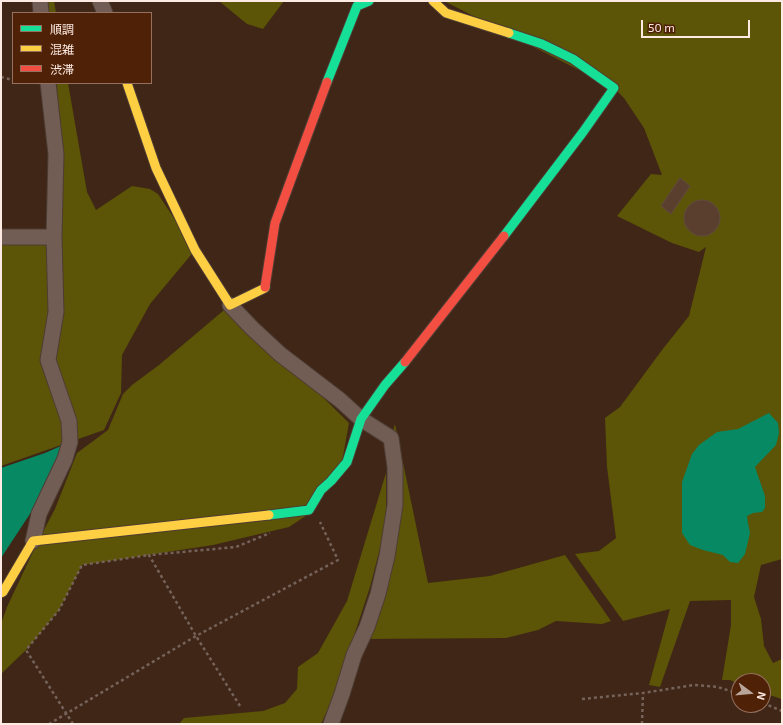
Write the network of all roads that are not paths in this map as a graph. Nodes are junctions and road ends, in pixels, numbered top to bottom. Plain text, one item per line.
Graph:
1 (40, 1) edge
2 (100, 1) edge
3 (369, 1) edge
4 (433, 1) edge
5 (41, 12) edge
6 (105, 12) edge
7 (48, 84) edge
8 (128, 84) edge
9 (54, 237) junction
10 (1, 238) edge
11 (230, 305) junction
12 (361, 419) junction
13 (33, 541) junction
14 (1, 593) edge
15 (331, 724) edge

1 - 5 street
2 - 6 street
3 - 11 street
4 - 12 street
7 - 9 street
8 - 11 street
9 - 10 street
9 - 13 street
11 - 12 street
12 - 13 street
12 - 15 street
13 - 14 street

